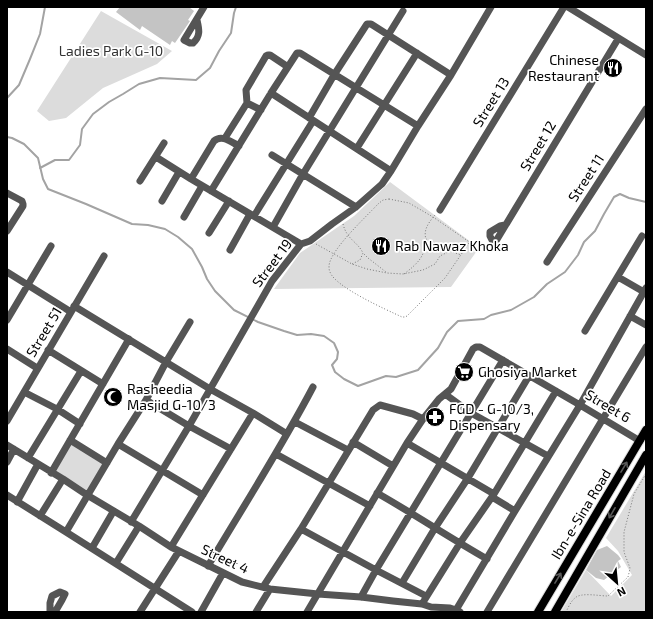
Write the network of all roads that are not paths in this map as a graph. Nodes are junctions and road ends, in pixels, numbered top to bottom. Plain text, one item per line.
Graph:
1 (204, 7) edge
2 (491, 7) edge
3 (564, 7) edge
4 (568, 7) edge
5 (403, 11) dead end
6 (197, 20) dead end
7 (389, 36) junction
8 (618, 39) junction
9 (417, 53) junction
10 (646, 55) edge
11 (288, 67) junction
12 (334, 75) junction
13 (451, 75) junction
14 (357, 88) junction
15 (271, 93) junction
16 (247, 103) junction
17 (385, 105) junction
18 (646, 108) edge
19 (260, 110) junction
20 (311, 119) junction
21 (418, 126) junction
22 (329, 131) junction
23 (225, 138) junction
24 (164, 143) dead end
25 (239, 146) junction
26 (357, 148) junction
27 (272, 155) dead end
28 (156, 157) junction
29 (286, 164) junction
30 (391, 171) junction
31 (179, 172) junction
32 (303, 174) junction
33 (191, 179) junction
34 (140, 182) dead end
35 (202, 186) junction
36 (212, 191) junction
37 (7, 193) edge
38 (162, 201) dead end
39 (229, 201) junction
40 (356, 207) junction
41 (440, 210) road end
42 (252, 215) junction
43 (184, 217) dead end
44 (505, 225) dead end
45 (272, 227) junction
46 (7, 232) edge
47 (209, 233) dead end
48 (642, 236) dead end
49 (301, 244) junction
50 (52, 246) dead end
51 (230, 250) dead end
52 (104, 256) dead end
53 (547, 262) dead end
54 (7, 272) edge
55 (618, 277) junction
56 (28, 286) junction
57 (645, 290) edge
58 (72, 309) junction
59 (630, 316) junction
60 (7, 320) edge
61 (190, 322) dead end
62 (646, 325) edge
63 (585, 331) dead end
64 (129, 339) junction
65 (7, 349) edge
66 (48, 350) junction
67 (645, 352) edge
68 (503, 360) junction
69 (166, 362) junction
70 (37, 368) junction
71 (81, 371) junction
72 (529, 376) junction
73 (103, 384) junction
74 (313, 387) dead end
75 (210, 389) junction
76 (556, 391) junction
77 (24, 392) junction
78 (445, 394) junction
79 (146, 400) junction
80 (580, 405) junction
81 (57, 409) junction
82 (253, 413) junction
83 (471, 413) junction
84 (603, 418) junction
85 (423, 419) junction
86 (7, 421) edge
87 (295, 422) junction
88 (80, 424) junction
89 (189, 426) junction
90 (498, 428) junction
91 (646, 430) edge
92 (287, 434) junction
93 (70, 440) junction
94 (640, 440) junction
95 (353, 442) junction
96 (407, 443) junction
97 (524, 443) junction
98 (118, 444) junction
99 (7, 445) edge
100 (14, 449) junction
101 (231, 449) junction
102 (348, 450) junction
103 (276, 454) junction
104 (646, 455) edge
105 (548, 456) junction
106 (28, 458) junction
107 (7, 462) edge
108 (441, 462) junction
109 (107, 463) junction
110 (38, 464) junction
111 (393, 466) junction
112 (162, 470) junction
113 (51, 473) junction
114 (468, 478) junction
115 (63, 479) junction
116 (329, 482) junction
117 (377, 493) junction
118 (7, 495) edge
119 (87, 495) junction
120 (203, 495) junction
121 (493, 495) junction
122 (18, 502) junction
123 (370, 506) junction
124 (515, 510) junction
125 (113, 512) junction
126 (411, 513) junction
127 (40, 516) junction
128 (131, 522) junction
129 (139, 526) junction
130 (435, 528) junction
131 (302, 529) junction
132 (66, 532) junction
133 (460, 544) junction
134 (171, 546) junction
135 (92, 548) junction
136 (179, 551) junction
137 (342, 551) junction
138 (487, 559) junction
139 (116, 563) junction
140 (208, 566) junction
141 (376, 570) junction
142 (223, 573) junction
143 (402, 583) junction
144 (155, 588) junction
145 (267, 588) junction
146 (318, 594) junction
147 (426, 596) junction
148 (361, 597) junction
149 (422, 604) junction
150 (454, 610) edge
151 (50, 612) edge
152 (54, 612) edge
153 (140, 612) edge
154 (192, 612) edge
155 (201, 612) edge
156 (256, 612) edge
157 (308, 612) edge
158 (487, 612) edge
159 (538, 612) edge
160 (555, 612) edge

1 - 6 street
2 - 13 street, Street 19
3 - 41 street, Street 13
4 - 8 street
5 - 7 street
7 - 9 street
7 - 12 street
7 - 14 street
8 - 10 street
8 - 44 street, Street 12
9 - 13 street
9 - 17 street
11 - 12 street
11 - 15 street
11 - 16 street
12 - 14 street
12 - 20 street
13 - 21 street, Street 19
14 - 17 street
14 - 22 street
15 - 19 street
15 - 20 street
16 - 19 street
16 - 23 street
17 - 21 street
17 - 26 street
18 - 53 street, Street 11
19 - 25 street
20 - 22 street
20 - 29 street
21 - 30 street, Street 19
22 - 26 street
22 - 32 street
23 - 25 street
23 - 33 street
24 - 28 street
25 - 36 street
26 - 30 street
27 - 29 street
28 - 31 street
28 - 34 street
29 - 32 street
29 - 42 street
30 - 40 street, Street 19
31 - 33 street
31 - 38 street
32 - 40 street
32 - 45 street
33 - 35 street
35 - 36 street
35 - 43 street
36 - 39 street
37 - 46 street
39 - 42 street
39 - 47 street
40 - 49 street, Street 19
42 - 45 street
42 - 51 street
45 - 49 street
48 - 55 street
49 - 75 street, Street 19
50 - 56 street
52 - 58 street, Street 51
54 - 56 street
55 - 57 street
55 - 63 street
56 - 58 street
56 - 60 street
57 - 59 street
58 - 64 street
58 - 66 street, Street 51
59 - 62 street
59 - 80 street
61 - 69 street
64 - 69 street
64 - 73 street
65 - 70 street
66 - 70 street, Street 51
66 - 71 street
67 - 84 street
68 - 72 street, Street 6
68 - 78 street, Street 6
68 - 83 street
69 - 75 street
69 - 79 street
70 - 77 street, Street 51
71 - 73 street
71 - 81 street
72 - 76 street, Street 6
72 - 90 street
73 - 88 street
74 - 87 street
75 - 82 street
75 - 89 street, Street 19
76 - 80 street, Street 6
76 - 97 street
77 - 81 street
77 - 86 street, Street 51
78 - 83 street
78 - 85 street
79 - 89 street
79 - 98 street
80 - 84 street, Street 6
80 - 105 street
81 - 88 street
81 - 106 street
82 - 92 street
82 - 101 street
83 - 90 street
83 - 108 street
84 - 94 street, Street 6
84 - 158 street
85 - 95 street
85 - 96 street
87 - 92 street
87 - 102 street
88 - 93 street
89 - 101 street
89 - 112 street, Street 19
90 - 97 street
90 - 114 street
91 - 94 main road, Ibn-e-Sina Road
92 - 103 street
93 - 109 street
93 - 113 street
159 -> 94 main road, Ibn-e-Sina Road
95 - 102 street
95 - 111 street
96 - 108 street
96 - 111 street
97 - 105 street
97 - 121 street
98 - 109 street
98 - 112 street
99 - 100 street, Street 4
100 - 106 street, Street 4
100 - 107 street
101 - 120 street
102 - 116 street
103 - 116 street
103 - 140 street
104 -> 160 main road, Ibn-e-Sina Road
105 - 124 street
106 - 110 street, Street 4
108 - 114 street
108 - 126 street
109 - 119 street
110 - 113 street, Street 4
110 - 122 street
111 - 117 street
112 - 120 street
112 - 128 street, Street 19
113 - 115 street, Street 4
114 - 121 street
114 - 130 street
115 - 119 street, Street 4
115 - 127 street
116 - 123 street
116 - 131 street
117 - 123 street
117 - 126 street
118 - 122 street
119 - 125 street, Street 4
119 - 132 street
120 - 134 street
121 - 124 street
121 - 133 street
122 - 127 street
123 - 137 street
124 - 138 street
125 - 128 street, Street 4
125 - 135 street
126 - 130 street
126 - 141 street
127 - 132 street
128 - 129 street, Street 4
129 - 134 street, Street 4
129 - 139 street
130 - 133 street
130 - 143 street
131 - 137 street
131 - 145 street
132 - 135 street
133 - 138 street
133 - 147 street
134 - 136 street, Street 4
135 - 139 street
136 - 140 street, Street 4
136 - 144 street
137 - 141 street
137 - 146 street
138 - 150 street
139 - 144 street
140 - 142 street, Street 4
141 - 143 street
141 - 148 street
142 - 145 street, Street 4
142 - 155 street
143 - 147 street
144 - 153 street
144 - 154 street
145 - 146 street, Street 4
145 - 156 street
146 - 148 street, Street 4
146 - 157 street
147 - 149 street
148 - 149 street, Street 4
149 - 150 street, Street 4
151 - 152 street

